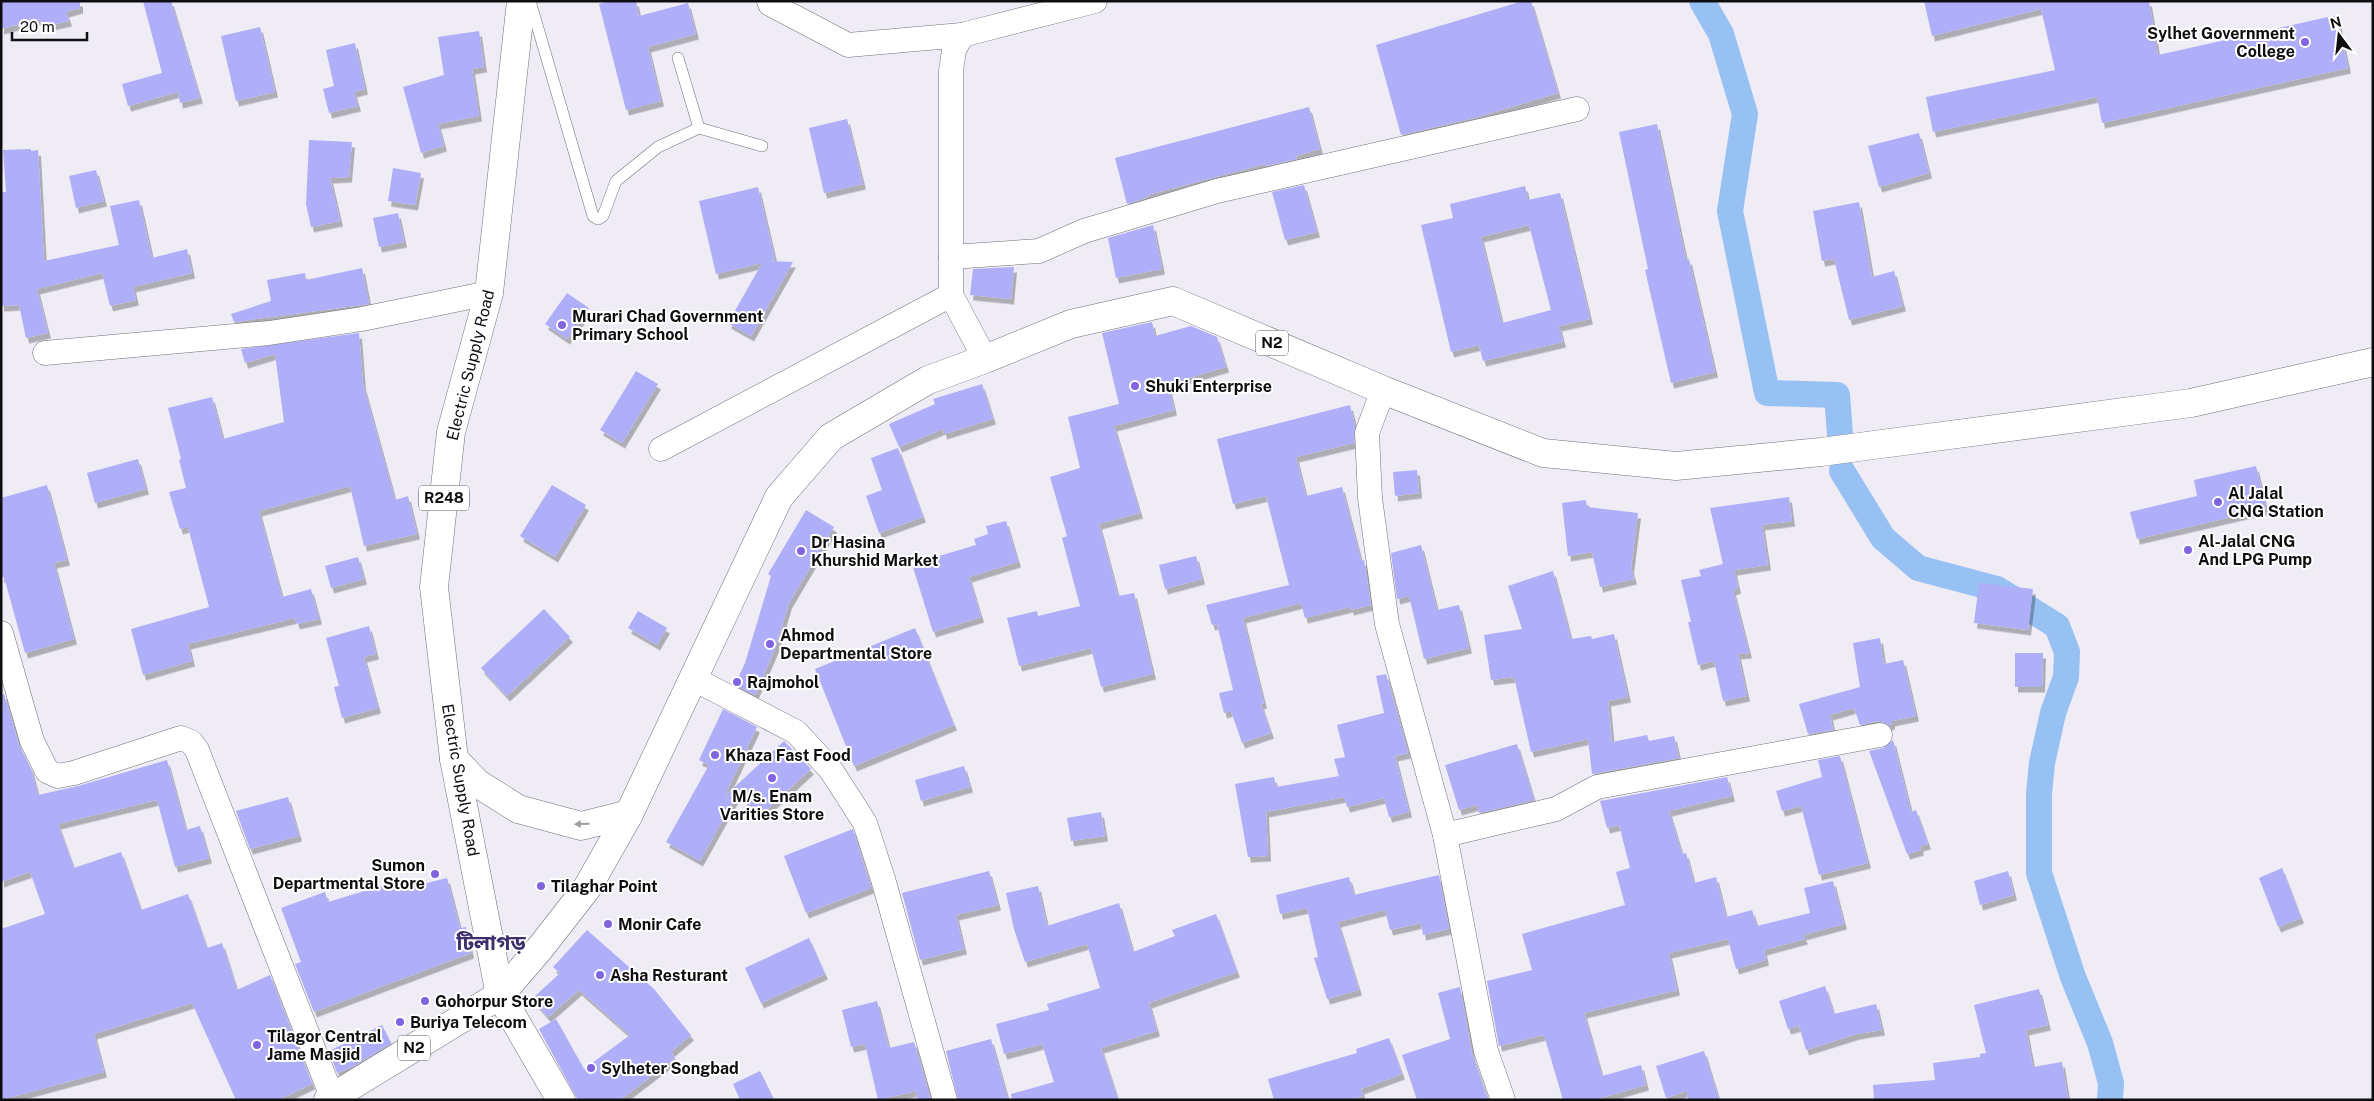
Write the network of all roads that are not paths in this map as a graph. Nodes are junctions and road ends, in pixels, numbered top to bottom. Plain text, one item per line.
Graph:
1 (521, 1) edge
2 (530, 1) edge
3 (769, 1) edge
4 (1095, 1) edge
5 (962, 35) junction
6 (678, 58) dead end
7 (1577, 109) dead end
8 (699, 128) junction
9 (762, 146) dead end
10 (951, 258) junction
11 (489, 293) junction
12 (951, 295) junction
13 (45, 353) dead end
14 (985, 359) junction
15 (2373, 362) edge
16 (1382, 390) junction
17 (661, 449) dead end
18 (1, 634) edge
19 (694, 679) junction
20 (1880, 735) dead end
21 (454, 759) junction
22 (629, 814) junction
23 (1445, 835) junction
24 (500, 995) junction
25 (330, 1098) edge
26 (561, 1100) edge
27 (944, 1100) edge
28 (1503, 1100) edge

1 - 11 main road, Electric Supply Road / R248
2 - 8 lane
3 - 5 street
4 - 5 street
5 - 10 street
6 - 8 lane
7 - 10 street
8 - 9 lane
10 - 12 street
11 - 13 street
11 - 21 main road, Electric Supply Road / R248
12 - 14 street
12 - 17 street
14 - 16 main road, N2
14 - 19 main road, N2
15 - 16 main road, N2
16 - 23 street
18 - 25 street
19 - 22 main road, N2
19 - 27 street
20 - 23 street
22 -> 21 main road
21 - 24 main road, Electric Supply Road / R248
22 - 24 main road, N2
23 - 28 street
24 - 25 main road, N2
24 - 26 main road, Electric Supply Road

